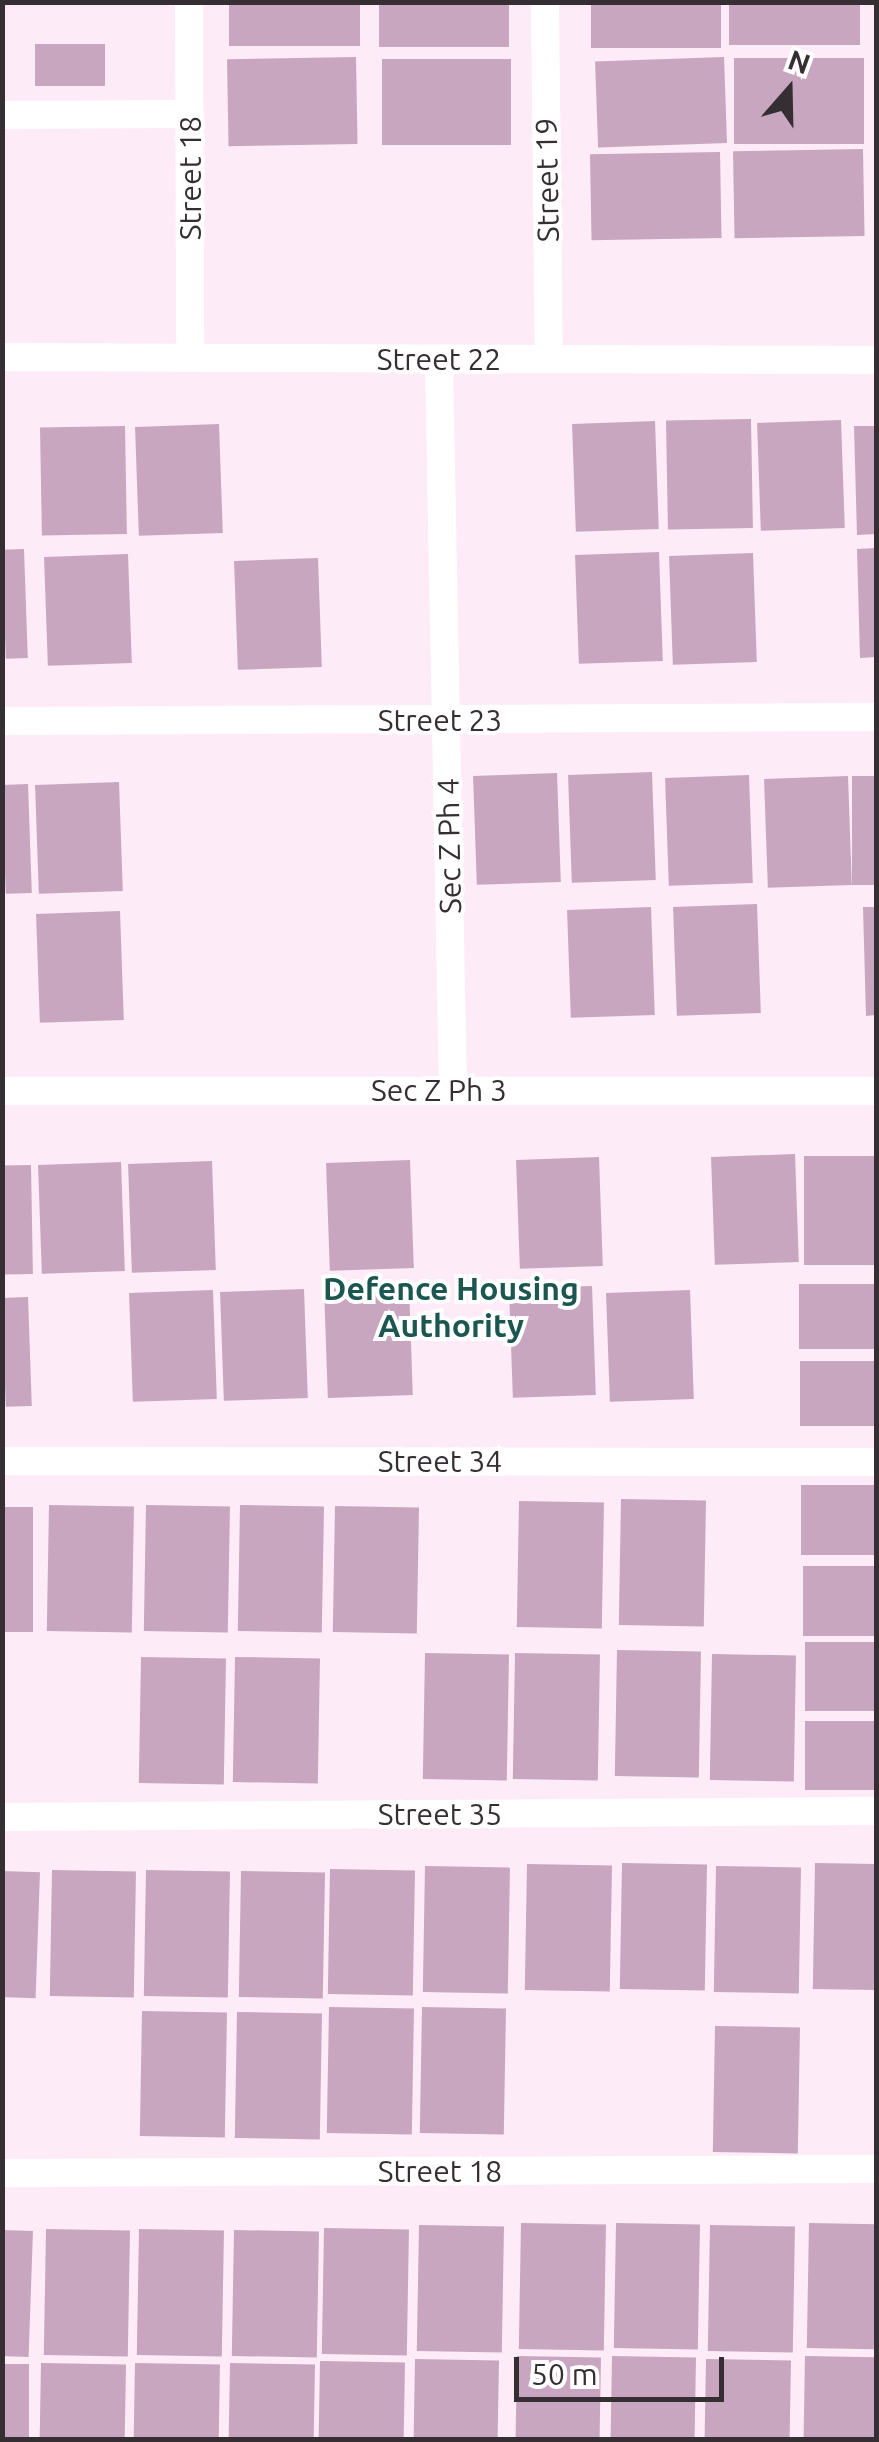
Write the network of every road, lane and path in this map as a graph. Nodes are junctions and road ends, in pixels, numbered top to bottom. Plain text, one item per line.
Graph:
1 (189, 2) edge
2 (546, 2) edge
3 (190, 114) junction
4 (2, 115) edge
5 (190, 354) junction
6 (2, 357) edge
7 (549, 358) junction
8 (876, 360) edge
9 (439, 362) junction
10 (876, 717) edge
11 (446, 720) junction
12 (2, 721) edge
13 (453, 1090) junction
14 (876, 1090) edge
15 (2, 1091) edge
16 (2, 1460) edge
17 (876, 1462) edge
18 (876, 1811) edge
19 (2, 1816) edge
20 (876, 2170) edge
21 (2, 2173) edge

1 - 3 street, Street 18
2 - 7 street, Street 19
3 - 4 street
3 - 5 street, Street 18
5 - 6 street, Street 22
5 - 9 street, Street 22
7 - 8 street, Street 22
7 - 9 street, Street 22
9 - 11 street, Sec Z Ph 4
10 - 11 street, Street 23
11 - 12 street, Street 23
11 - 13 street, Sec Z Ph 4
13 - 14 street, Sec Z Ph 3
13 - 15 street, Sec Z Ph 3
16 - 17 street, Street 34
18 - 19 street, Street 35
20 - 21 street, Street 18

